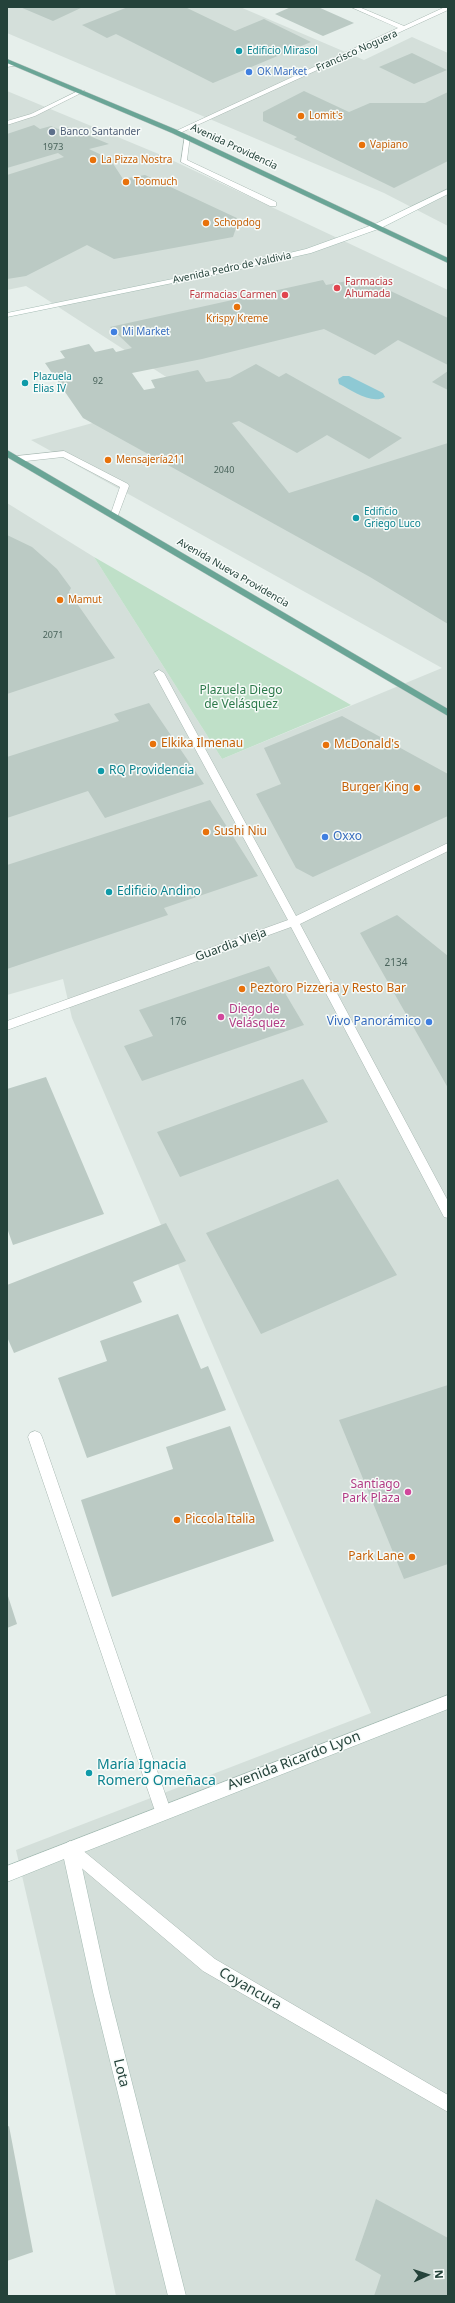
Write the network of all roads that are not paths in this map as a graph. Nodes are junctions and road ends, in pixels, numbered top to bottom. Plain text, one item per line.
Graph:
1 (354, 7) edge
2 (448, 8) edge
3 (405, 29) junction
4 (7, 61) edge
5 (7, 65) edge
6 (17, 65) junction
7 (82, 91) junction
8 (7, 123) edge
9 (178, 132) junction
10 (187, 136) junction
11 (448, 191) edge
12 (273, 204) dead end
13 (378, 226) junction
14 (448, 261) edge
15 (7, 315) edge
16 (7, 453) edge
17 (17, 459) junction
18 (114, 516) junction
19 (160, 673) dead end
20 (448, 712) edge
21 (448, 847) edge
22 (294, 922) junction
23 (7, 1026) edge
24 (448, 1213) edge
25 (35, 1437) dead end
26 (448, 1702) edge
27 (163, 1811) junction
28 (70, 1849) junction
29 (7, 1874) edge
30 (448, 2104) edge
31 (177, 2296) edge

1 - 3 street
2 - 3 street, Francisco Noguera
3 - 9 street, Francisco Noguera
4 - 6 main road, Avenida Providencia
5 - 6 street
6 - 7 main road, Avenida Providencia
7 - 8 street
7 - 9 main road, Avenida Providencia
9 - 10 main road, Avenida Providencia
10 - 12 street
10 - 13 main road, Avenida Providencia
11 - 13 street, Avenida Pedro de Valdivia
13 - 14 main road, Avenida Providencia
13 - 15 street, Avenida Pedro de Valdivia
16 - 17 main road, Avenida Nueva Providencia
17 - 18 main road, Avenida Nueva Providencia
17 - 18 street
18 - 20 main road, Avenida Nueva Providencia
19 - 22 street
21 - 22 street, Guardia Vieja
22 - 23 street, Guardia Vieja
22 - 24 street
25 - 27 street
26 - 27 street, Avenida Ricardo Lyon
27 - 28 street, Avenida Ricardo Lyon
28 - 29 street, Avenida Ricardo Lyon
28 - 30 street, Coyancura
28 - 31 street, Lota

